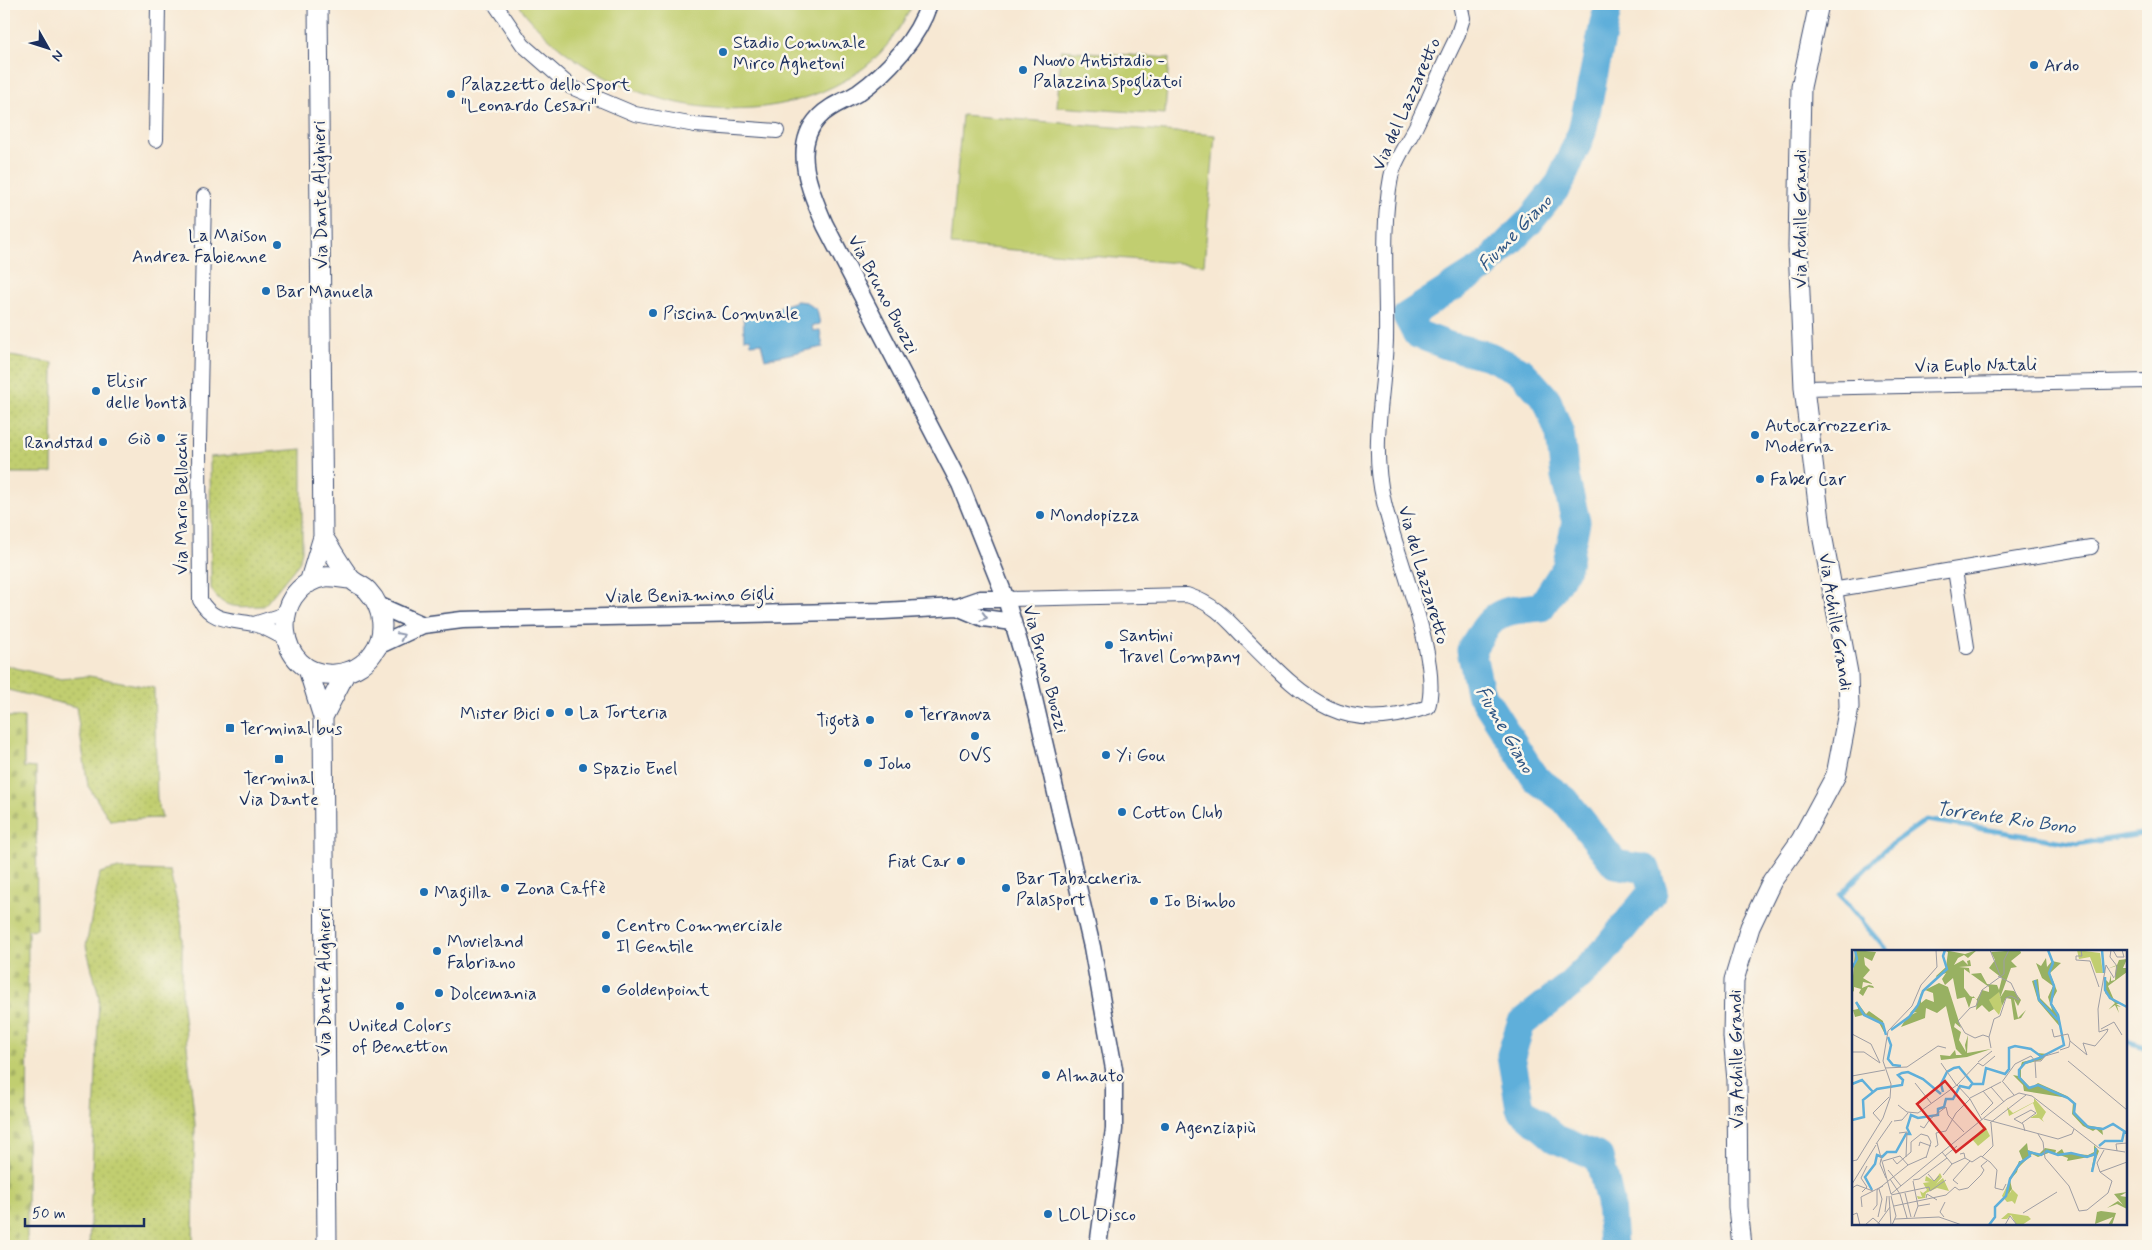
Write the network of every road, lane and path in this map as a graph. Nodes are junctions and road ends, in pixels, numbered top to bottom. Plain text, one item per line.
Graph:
1 (158, 4) edge
2 (318, 4) edge
3 (495, 4) edge
4 (929, 4) edge
5 (1460, 4) edge
6 (1819, 4) edge
7 (777, 131) dead end
8 (156, 140) dead end
9 (204, 196) dead end
10 (2148, 381) edge
11 (1804, 388) junction
12 (323, 537) junction
13 (2091, 547) dead end
14 (1955, 570) junction
15 (351, 580) junction
16 (309, 583) junction
17 (1832, 590) junction
18 (1006, 599) junction
19 (378, 605) junction
20 (957, 606) junction
21 (285, 614) junction
22 (1013, 622) junction
23 (254, 624) junction
24 (423, 625) junction
25 (285, 638) junction
26 (378, 646) junction
27 (1967, 647) dead end
28 (308, 669) junction
29 (345, 674) junction
30 (323, 717) junction
31 (327, 1246) edge
32 (1098, 1246) edge
33 (1742, 1246) edge

1 - 8 street
2 - 12 main road, Via Dante Alighieri
3 - 7 street
4 - 18 street, Via Bruno Buozzi
5 - 18 street, Via del Lazzaretto
6 - 11 main road, Via Achille Grandi
9 - 23 street, Via Mario Bellocchi
10 - 11 street, Via Euplo Natali
11 - 17 main road, Via Achille Grandi
12 - 15 main road
12 - 16 main road, Via Dante Alighieri
13 - 14 street
14 - 17 street
14 - 27 street
15 - 16 main road
15 - 19 main road
16 - 21 main road, Via Dante Alighieri
17 - 33 main road, Via Achille Grandi
18 - 20 street, Viale Beniamino Gigli
18 - 22 street, Via Bruno Buozzi
19 - 24 street
19 - 26 main road
20 -> 22 street, Viale Beniamino Gigli
20 - 24 street, Viale Beniamino Gigli
21 - 23 street, Via Mario Bellocchi
21 - 25 main road, Via Dante Alighieri
22 - 32 street, Via Bruno Buozzi
23 - 25 street, Via Mario Bellocchi
26 -> 24 street, Viale Beniamino Gigli
25 - 28 main road, Via Dante Alighieri
26 - 29 main road
28 - 29 main road
28 - 30 main road, Via Dante Alighieri
29 - 30 main road, Via Dante Alighieri
30 - 31 main road, Via Dante Alighieri

